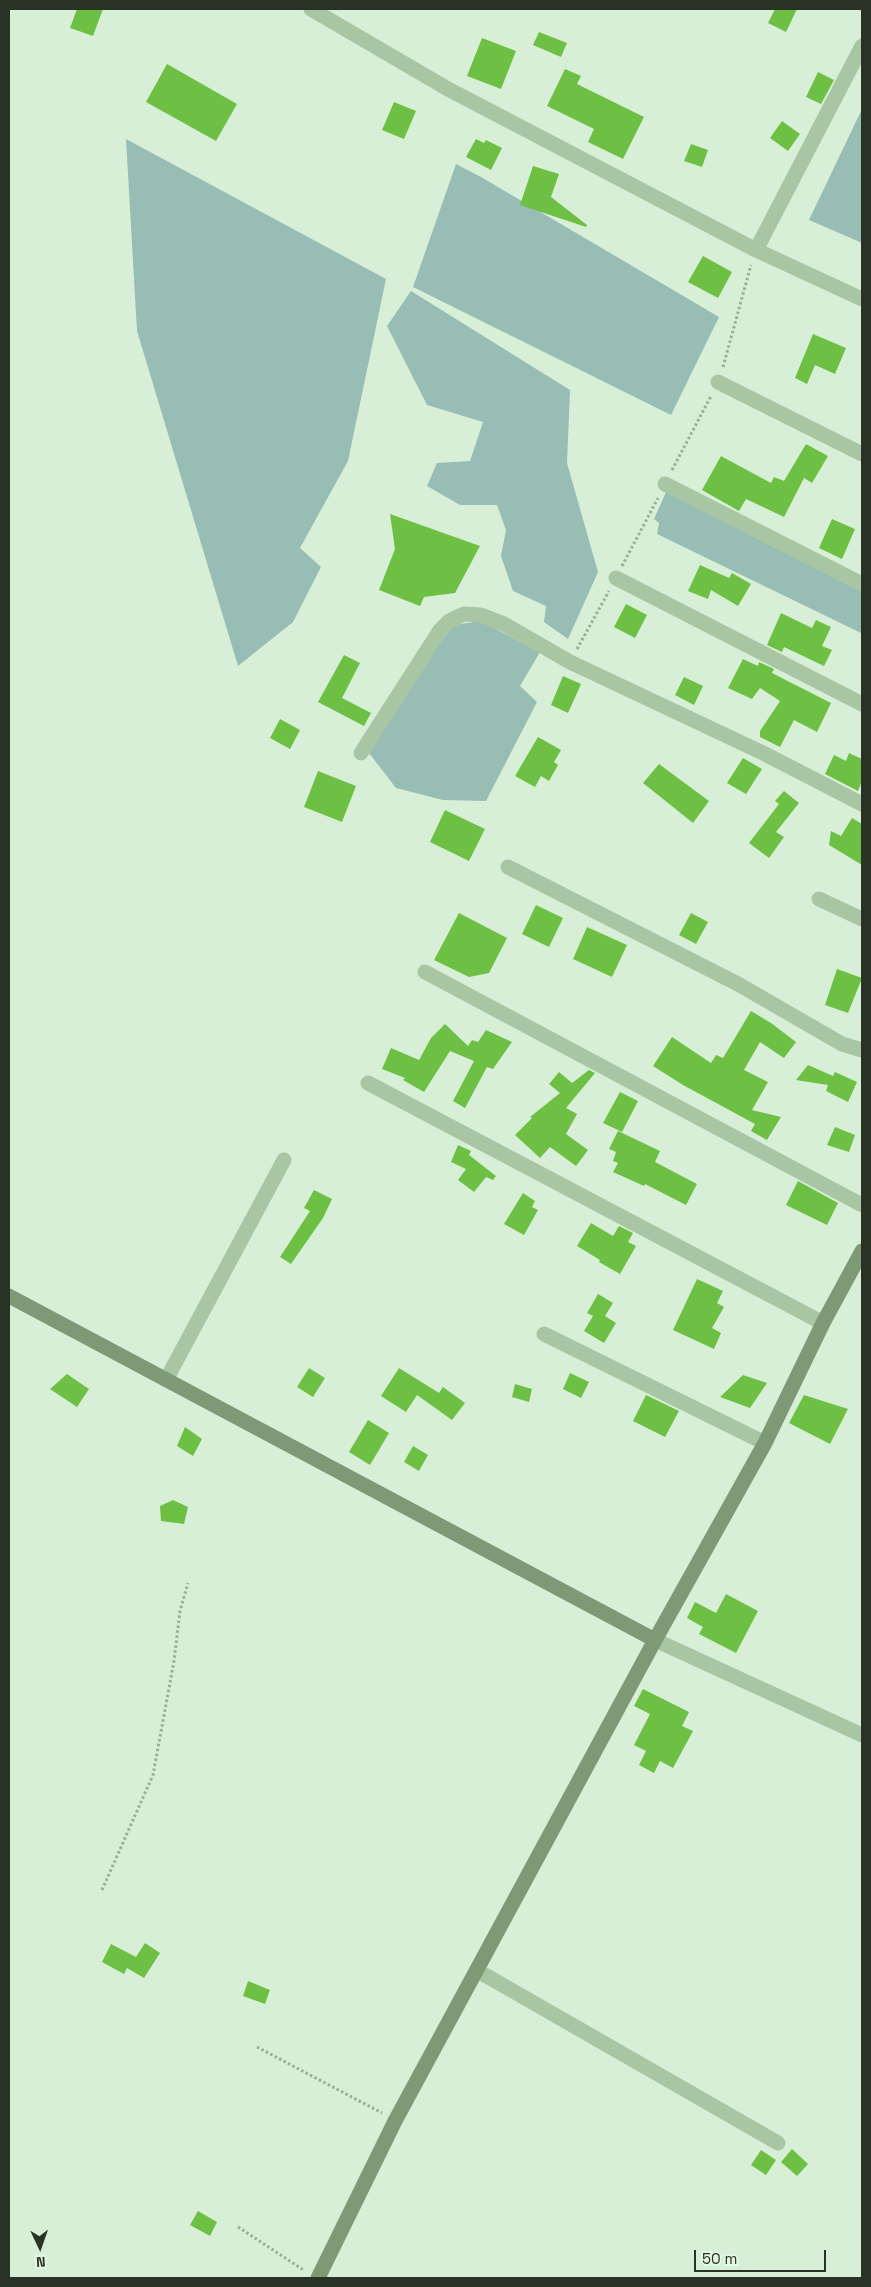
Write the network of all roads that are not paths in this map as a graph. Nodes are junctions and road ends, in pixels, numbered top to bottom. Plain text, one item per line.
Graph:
1 (312, 9) edge
2 (862, 46) edge
3 (756, 250) junction
4 (862, 299) edge
5 (718, 382) road end
6 (862, 454) edge
7 (665, 484) road end
8 (616, 578) road end
9 (862, 584) edge
10 (862, 704) edge
11 (361, 753) dead end
12 (862, 804) edge
13 (508, 868) dead end
14 (819, 899) dead end
15 (862, 919) edge
16 (425, 972) dead end
17 (862, 1050) edge
18 (368, 1083) dead end
19 (284, 1160) dead end
20 (862, 1205) edge
21 (862, 1251) edge
22 (10, 1300) edge
23 (823, 1324) junction
24 (544, 1334) dead end
25 (166, 1380) junction
26 (765, 1443) junction
27 (656, 1640) junction
28 (862, 1735) edge
29 (478, 1971) junction
30 (778, 2143) dead end
31 (313, 2276) edge

1 - 3 street
2 - 3 street
3 - 4 street
5 - 6 street
7 - 9 street
8 - 10 street
11 - 12 street
13 - 17 street
14 - 15 street
16 - 20 street
18 - 23 street
19 - 25 street
21 - 23 street
22 - 25 street
23 - 26 street
24 - 26 street
25 - 27 street
26 - 27 street
27 - 28 street
27 - 29 street
29 - 30 street
29 - 31 street

